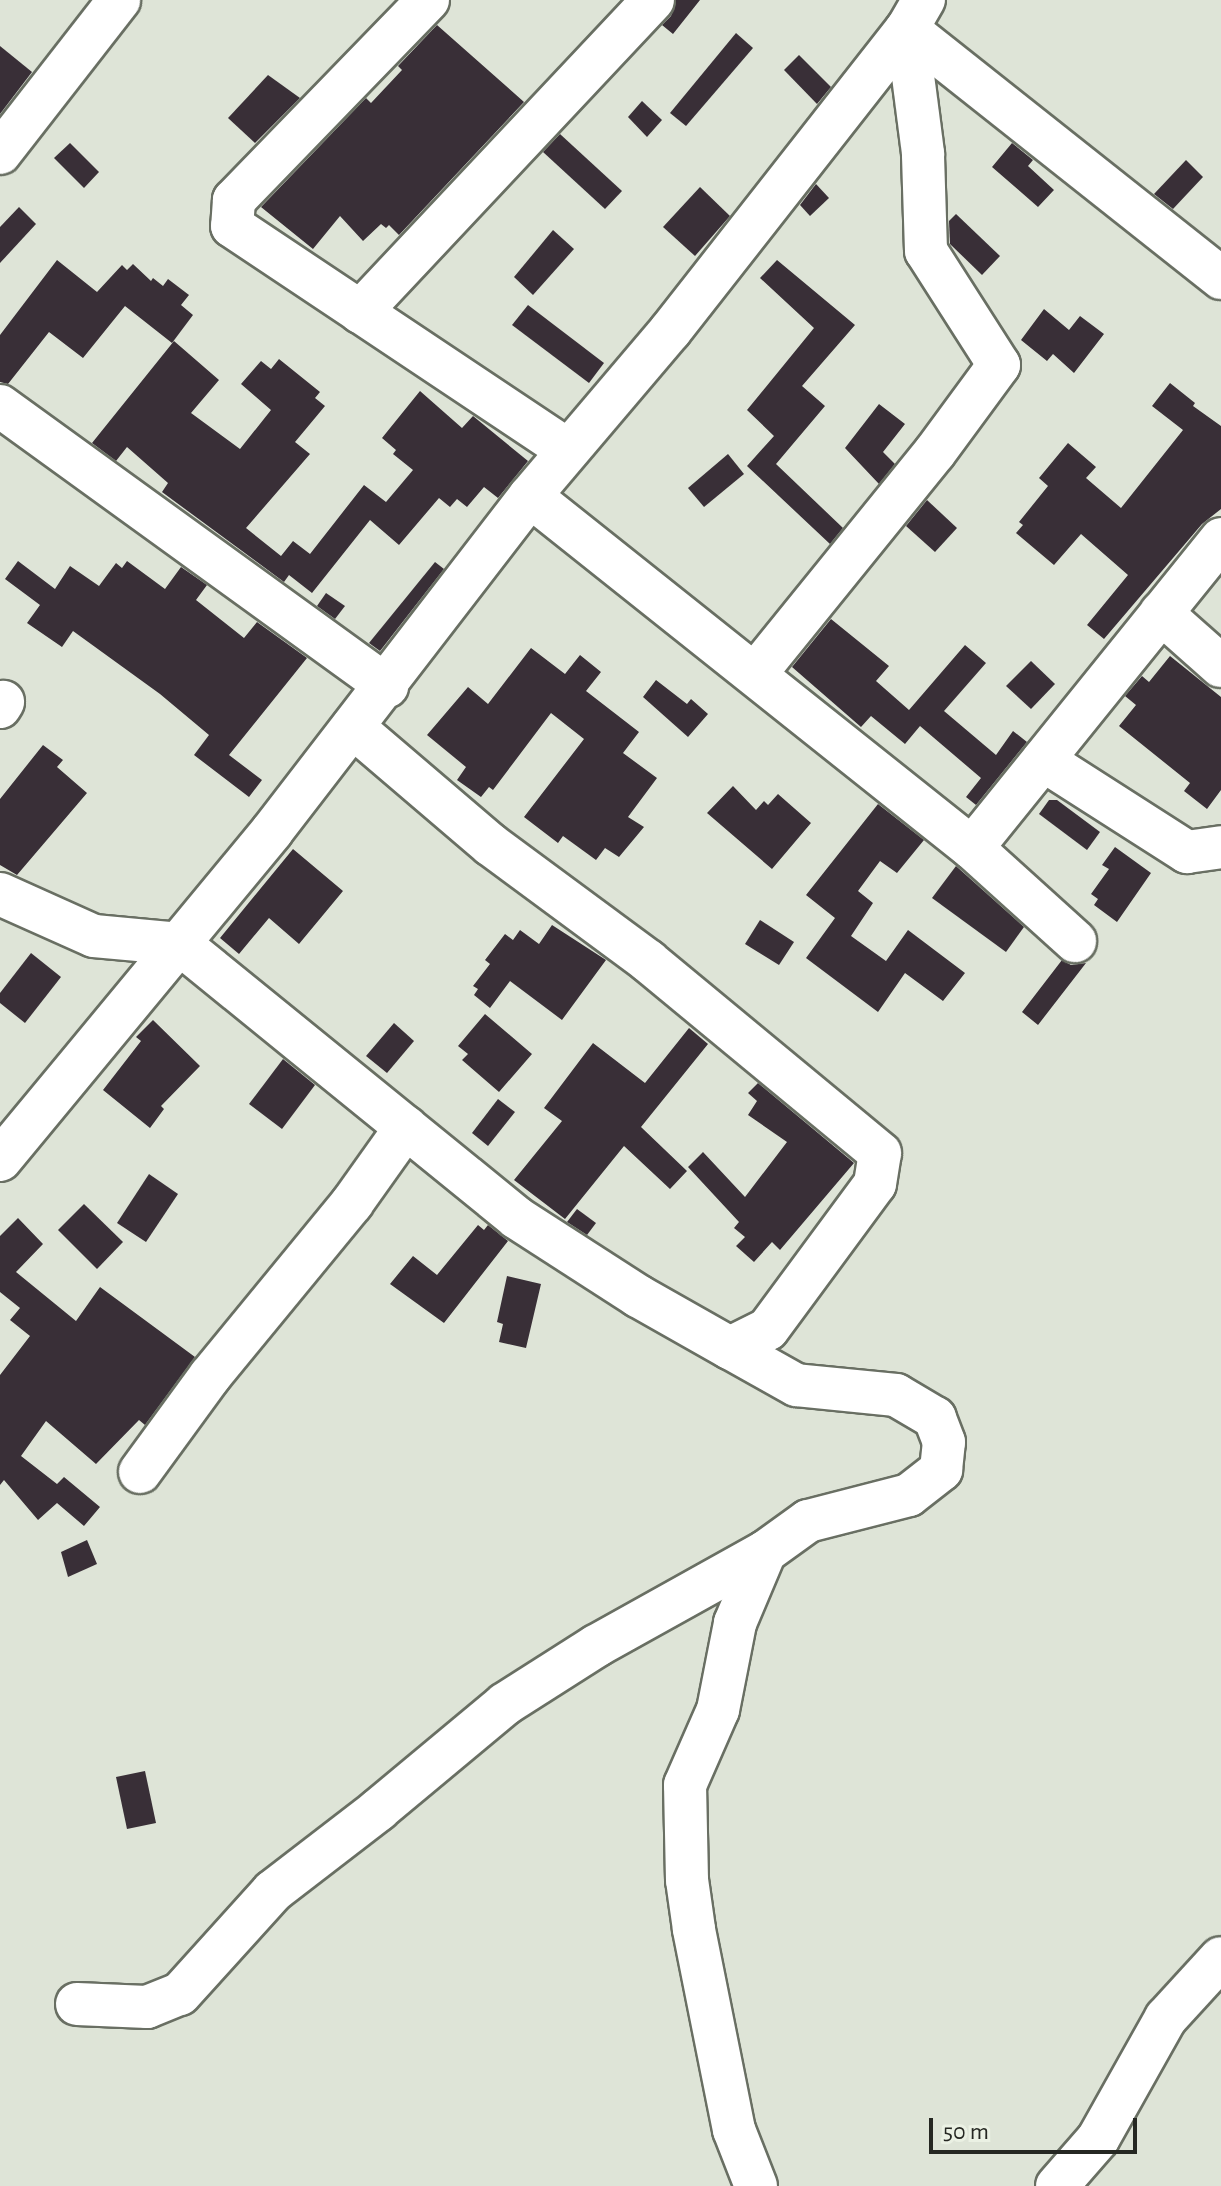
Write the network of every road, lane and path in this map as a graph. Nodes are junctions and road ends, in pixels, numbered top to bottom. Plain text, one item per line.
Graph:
1 (118, 0) edge
2 (428, 0) edge
3 (653, 0) edge
4 (915, 15) edge
5 (0, 153) edge
6 (1221, 278) edge
7 (360, 312) junction
8 (0, 406) edge
9 (568, 450) junction
10 (530, 496) junction
11 (1221, 539) edge
12 (1161, 613) junction
13 (1221, 666) edge
14 (756, 673) junction
15 (387, 686) junction
16 (353, 727) junction
17 (1043, 760) junction
18 (1221, 847) edge
19 (972, 848) junction
20 (0, 894) edge
21 (1075, 941) dead end
22 (180, 944) junction
23 (406, 1127) junction
24 (0, 1160) edge
25 (730, 1348) junction
26 (140, 1472) dead end
27 (765, 1552) junction
28 (1221, 1958) edge
29 (77, 2004) dead end
30 (756, 2186) edge
31 (1057, 2186) edge

1 - 5 street
2 - 7 street
3 - 7 street
4 - 6 street
4 - 9 street
4 - 14 street
7 - 9 street
8 - 15 street
9 - 10 street
10 - 14 street
10 - 15 street
11 - 12 street
12 - 13 street
12 - 17 street
14 - 19 street
15 - 16 street
16 - 22 street
16 - 25 street
17 - 18 street
17 - 19 street
19 - 21 street
20 - 22 street
22 - 23 street
22 - 24 street
23 - 25 street
23 - 26 street
25 - 27 street
27 - 29 street
27 - 30 street
28 - 31 street

